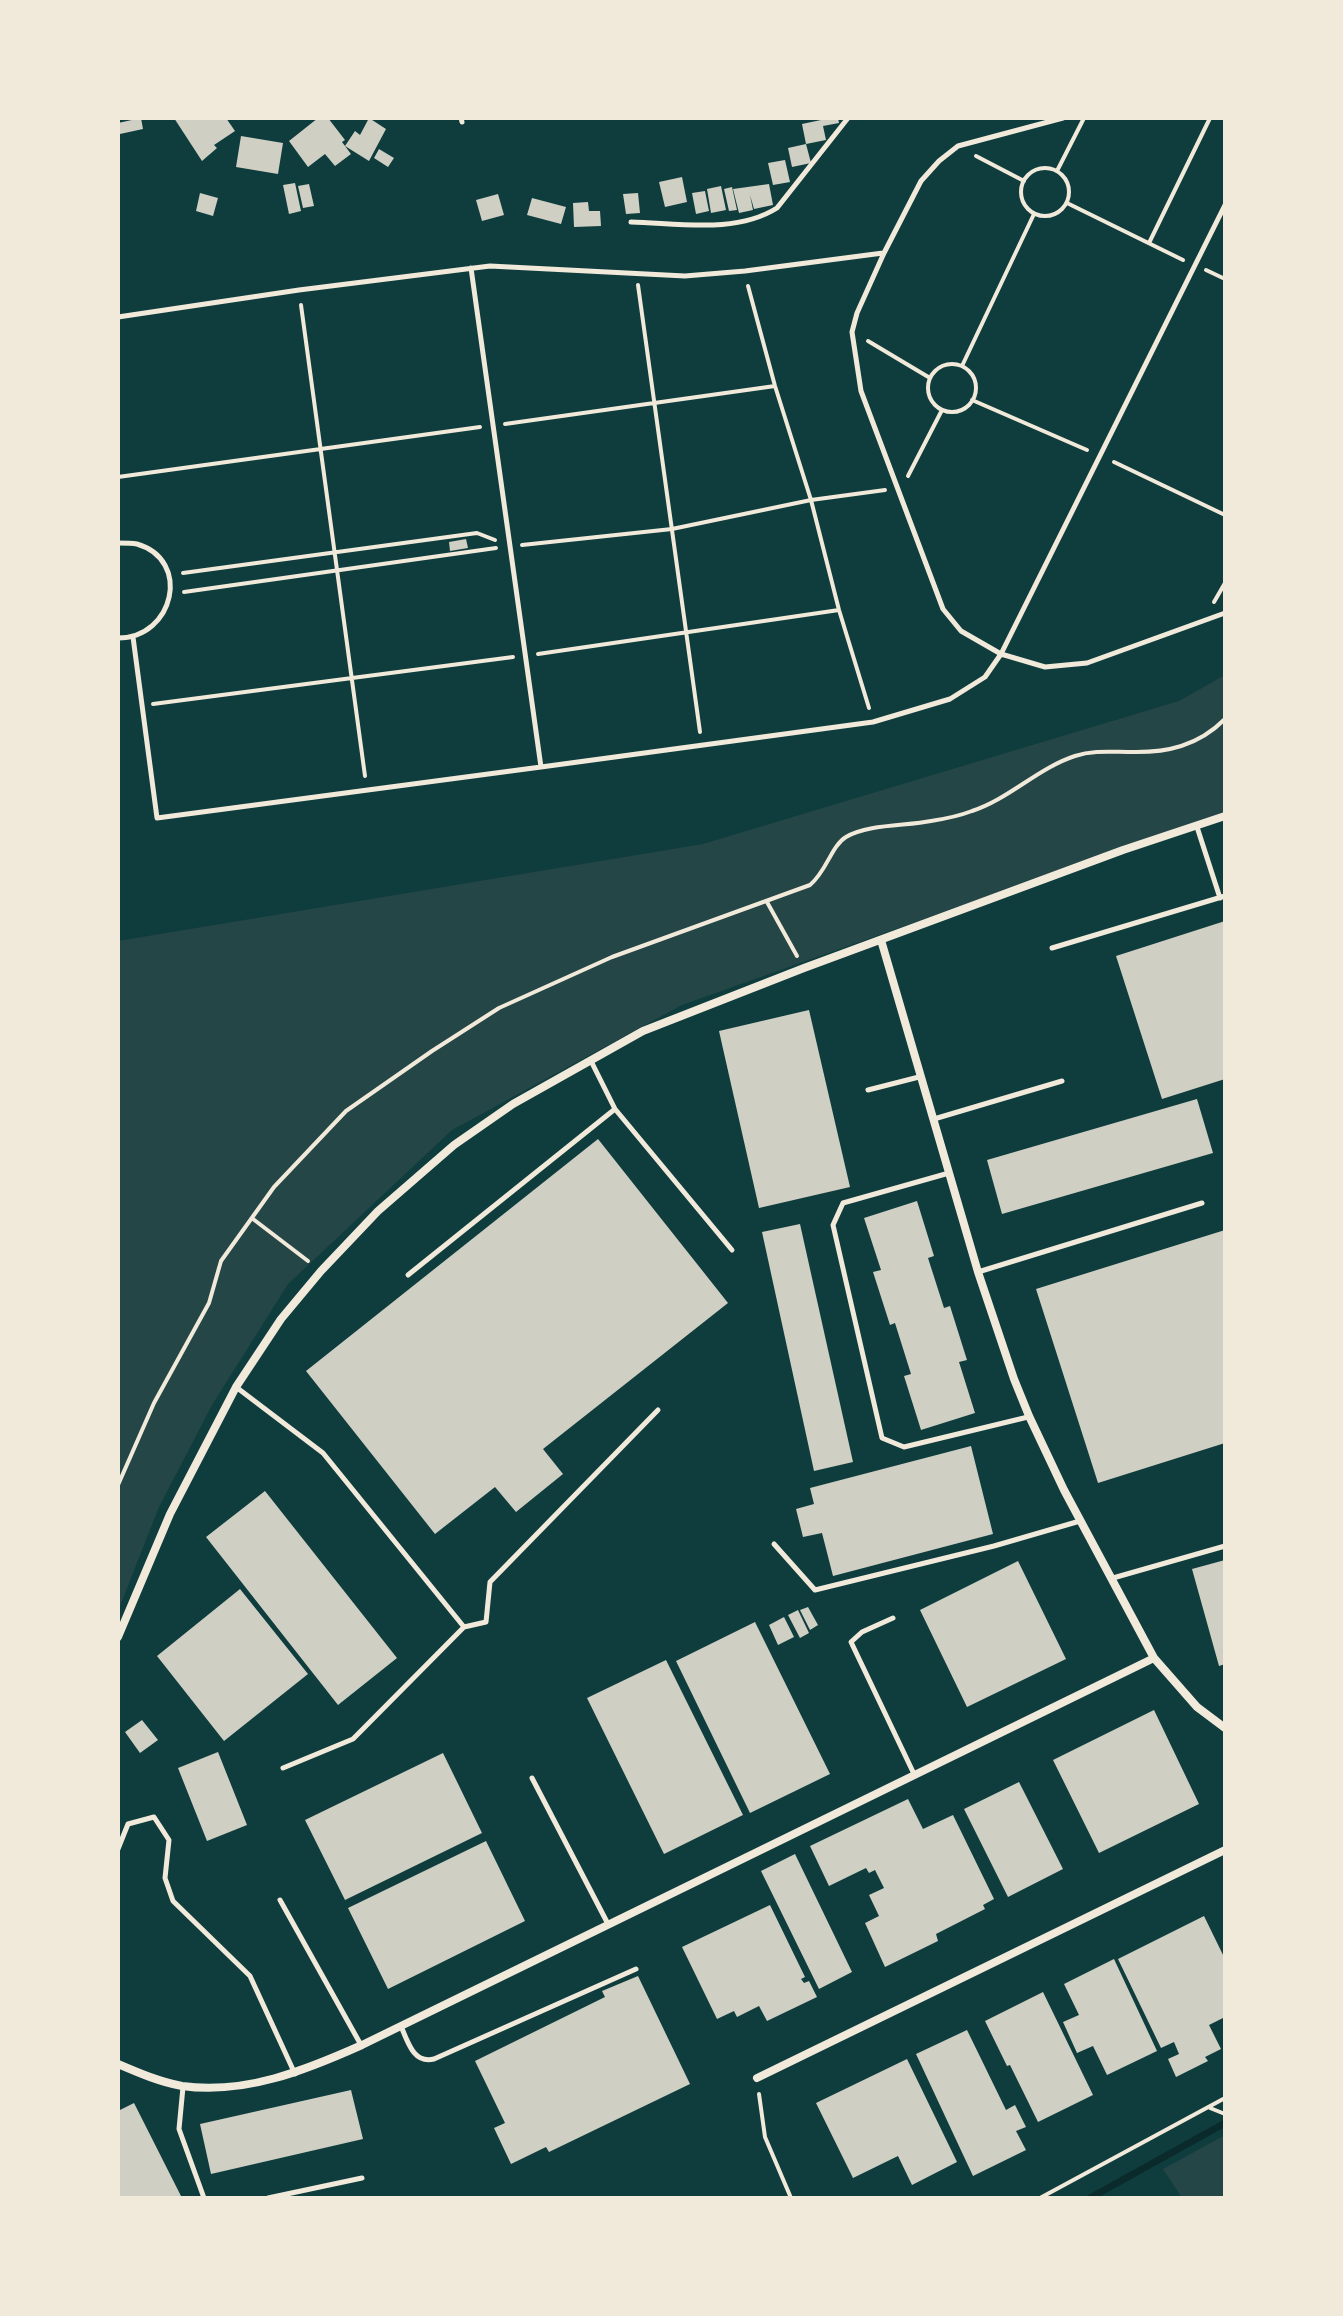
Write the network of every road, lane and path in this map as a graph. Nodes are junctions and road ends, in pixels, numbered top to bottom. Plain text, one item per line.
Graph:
1 (848, 118) edge
2 (1063, 118) edge
3 (1084, 118) edge
4 (1210, 118) edge
5 (958, 146) junction
6 (1057, 171) junction
7 (1024, 181) junction
8 (1067, 203) junction
9 (1225, 205) edge
10 (1034, 214) junction
11 (631, 222) dead end
12 (1149, 243) junction
13 (884, 253) junction
14 (1195, 266) junction
15 (471, 268) junction
16 (745, 271) junction
17 (636, 276) junction
18 (1225, 279) edge
19 (299, 290) junction
20 (118, 317) edge
21 (852, 332) junction
22 (962, 366) junction
23 (930, 378) junction
24 (775, 386) junction
25 (655, 404) junction
26 (942, 410) junction
27 (495, 425) junction
28 (322, 449) junction
29 (118, 477) edge
30 (899, 488) junction
31 (811, 500) junction
32 (672, 529) junction
33 (118, 543) edge
34 (512, 546) junction
35 (334, 553) junction
36 (337, 572) junction
37 (169, 575) junction
38 (170, 594) junction
39 (839, 610) junction
40 (1225, 613) edge
41 (686, 633) junction
42 (133, 637) junction
43 (118, 638) edge
44 (1001, 654) junction
45 (526, 655) junction
46 (353, 678) junction
47 (143, 705) junction
48 (1225, 719) edge
49 (873, 722) junction
50 (702, 746) junction
51 (541, 767) junction
52 (367, 790) junction
53 (1225, 816) edge
54 (1197, 827) junction
55 (1222, 897) edge
56 (767, 902) junction
57 (881, 940) junction
58 (1052, 948) dead end
59 (804, 968) junction
60 (591, 1060) junction
61 (919, 1077) junction
62 (1062, 1081) dead end
63 (868, 1090) dead end
64 (615, 1109) junction
65 (933, 1119) junction
66 (949, 1173) junction
67 (1202, 1203) dead end
68 (253, 1219) junction
69 (732, 1250) dead end
70 (321, 1271) junction
71 (978, 1272) junction
72 (408, 1275) dead end
73 (236, 1387) junction
74 (658, 1410) dead end
75 (1029, 1416) junction
76 (118, 1485) edge
77 (1081, 1521) junction
78 (774, 1544) dead end
79 (1225, 1546) edge
80 (1113, 1578) junction
81 (893, 1618) dead end
82 (464, 1627) junction
83 (118, 1637) edge
84 (1154, 1658) junction
85 (1225, 1728) edge
86 (283, 1768) dead end
87 (914, 1774) junction
88 (532, 1778) dead end
89 (118, 1849) edge
90 (1225, 1850) edge
91 (280, 1900) dead end
92 (608, 1924) junction
93 (636, 1969) dead end
94 (401, 2026) junction
95 (362, 2045) junction
96 (118, 2064) edge
97 (295, 2074) junction
98 (757, 2078) joint
99 (183, 2086) junction
100 (1225, 2098) edge
101 (1210, 2108) junction
102 (1222, 2113) edge
103 (362, 2178) dead end
104 (204, 2198) edge
105 (268, 2198) edge
106 (791, 2198) edge
107 (1040, 2198) edge

1 - 11 lane
2 - 5 lane
3 - 6 path
4 - 12 path
5 - 7 path
5 - 13 lane
6 - 7 path
6 - 8 path
7 - 10 path
8 - 10 path
8 - 12 path
9 - 14 lane
10 - 22 path
12 - 14 path
13 - 16 lane
13 - 21 lane
14 - 18 path
14 - 44 lane
15 - 17 lane
15 - 19 lane
15 - 27 lane
16 - 17 lane
16 - 24 path
17 - 25 path
19 - 20 lane
19 - 28 path
21 - 23 path
21 - 30 lane
22 - 23 path
22 - 26 path
23 - 26 path
24 - 25 path
24 - 31 path
25 - 27 path
25 - 32 path
26 - 30 path
27 - 28 path
27 - 34 lane
28 - 29 path
28 - 35 path
30 - 31 path
30 - 44 lane
31 - 32 path
31 - 39 path
32 - 34 path
32 - 41 path
33 - 37 lane
34 - 35 path
34 - 36 path
34 - 45 lane
35 - 36 path
35 - 37 path
36 - 38 path
36 - 46 path
37 - 38 lane
38 - 42 lane
39 - 41 path
39 - 49 path
40 - 44 lane
41 - 45 path
41 - 50 path
42 - 43 lane
42 - 47 lane
44 - 49 lane
45 - 46 path
45 - 51 lane
46 - 47 path
46 - 52 path
47 - 52 lane
48 - 56 path
49 - 50 lane
50 - 51 lane
51 - 52 lane
53 - 54 street
54 - 55 lane
54 - 57 street
55 - 58 lane
56 - 59 path
56 - 68 path
57 - 59 street
57 - 61 street
59 - 60 street
60 - 64 lane
60 - 70 street
61 - 63 lane
61 - 65 street
62 - 65 lane
64 - 69 lane
64 - 72 lane
65 - 66 street
66 - 71 street
66 - 75 lane
67 - 71 lane
68 - 70 path
68 - 76 path
70 - 73 street
71 - 75 street
73 - 82 lane
73 - 83 street
74 - 82 lane
75 - 77 street
77 - 78 lane
77 - 80 street
79 - 80 lane
80 - 84 street
81 - 87 lane
82 - 86 lane
84 - 85 street
84 - 87 street
87 - 92 street
88 - 92 lane
89 - 97 lane
90 - 98 street
91 - 95 lane
92 - 94 street
93 - 94 lane
94 - 95 street
95 - 97 street
96 - 99 street
97 - 99 street
98 - 106 path
99 - 104 lane
100 - 101 path
101 - 102 path
101 - 107 path
103 - 105 lane

